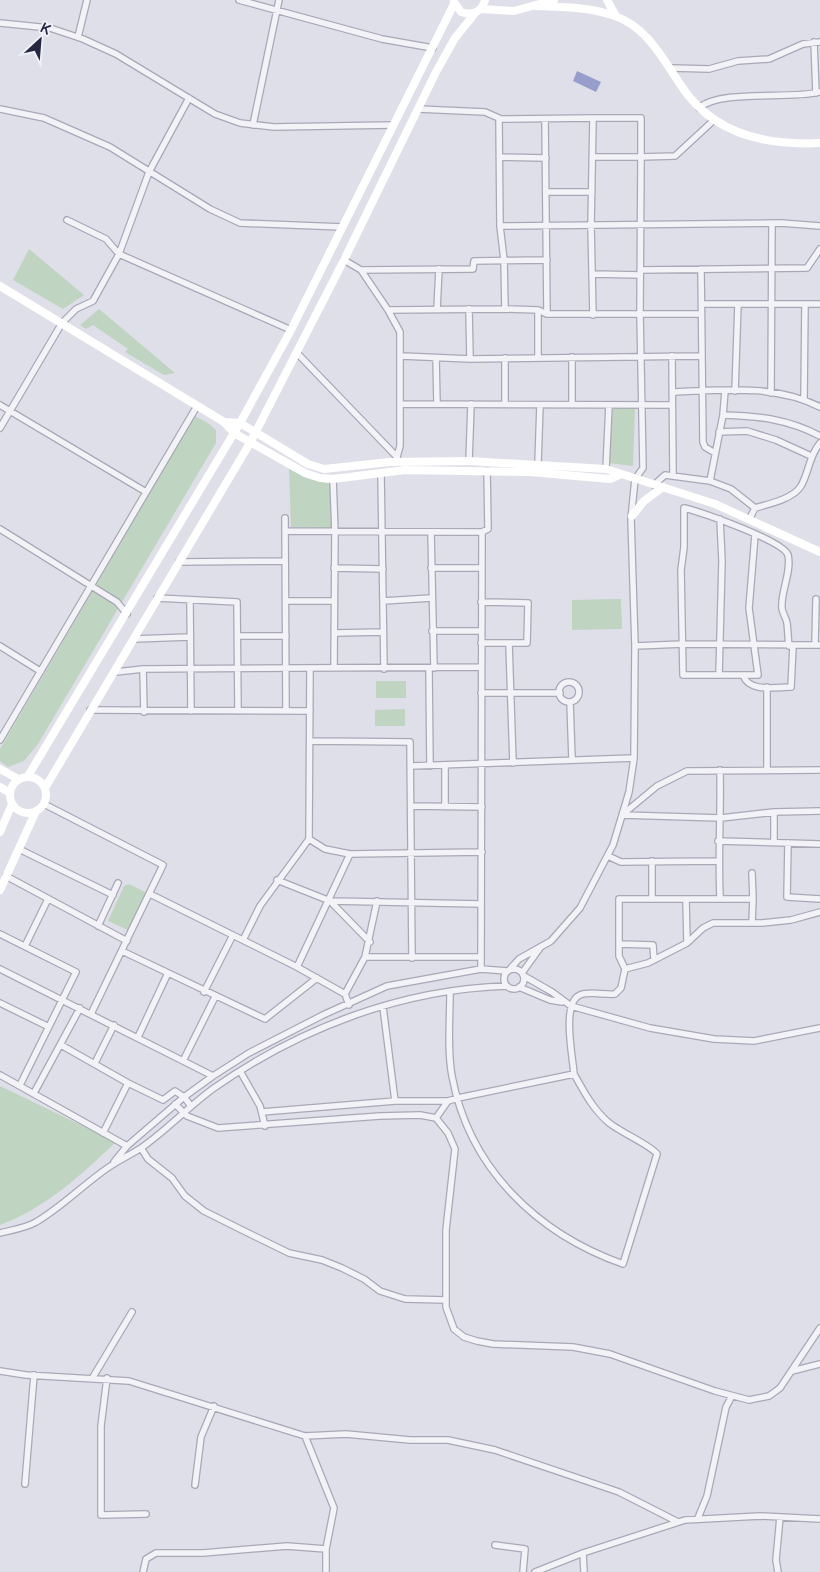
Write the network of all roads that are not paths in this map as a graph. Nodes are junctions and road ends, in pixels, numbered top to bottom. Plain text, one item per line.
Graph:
1 (87, 0) edge
2 (240, 0) edge
3 (279, 0) edge
4 (485, 0) edge
5 (554, 0) edge
6 (607, 0) edge
7 (454, 2) edge
8 (572, 4) edge
9 (536, 6) junction
10 (278, 9) junction
11 (479, 11) junction
12 (616, 16) junction
13 (0, 23) edge
14 (78, 37) junction
15 (817, 42) edge
16 (433, 48) junction
17 (672, 68) junction
18 (818, 93) edge
19 (189, 98) junction
20 (699, 108) junction
21 (0, 109) edge
22 (418, 109) junction
23 (545, 118) junction
24 (593, 118) junction
25 (499, 119) junction
26 (714, 120) junction
27 (253, 125) junction
28 (392, 125) junction
29 (820, 143) edge
30 (500, 157) junction
31 (592, 157) junction
32 (641, 157) junction
33 (546, 158) junction
34 (149, 172) junction
35 (546, 192) junction
36 (592, 192) junction
37 (67, 220) dead end
38 (772, 223) junction
39 (500, 226) junction
40 (545, 226) junction
41 (591, 226) junction
42 (642, 226) junction
43 (820, 226) edge
44 (342, 227) junction
45 (820, 249) edge
46 (119, 254) junction
47 (344, 260) junction
48 (504, 260) junction
49 (547, 260) junction
50 (772, 268) junction
51 (439, 269) junction
52 (701, 269) junction
53 (361, 270) junction
54 (640, 272) junction
55 (592, 274) junction
56 (0, 286) edge
57 (702, 304) junction
58 (738, 304) junction
59 (805, 304) junction
60 (820, 304) edge
61 (771, 305) junction
62 (437, 309) junction
63 (469, 309) junction
64 (505, 309) junction
65 (388, 310) junction
66 (538, 310) junction
67 (547, 314) junction
68 (640, 314) junction
69 (700, 314) junction
70 (593, 315) junction
71 (62, 324) junction
72 (291, 330) junction
73 (297, 353) junction
74 (402, 356) junction
75 (672, 356) junction
76 (701, 356) junction
77 (538, 357) junction
78 (572, 357) junction
79 (642, 357) junction
80 (436, 358) junction
81 (505, 358) junction
82 (470, 359) junction
83 (702, 391) junction
84 (725, 391) junction
85 (735, 391) junction
86 (672, 392) junction
87 (771, 393) junction
88 (804, 398) junction
89 (401, 404) junction
90 (437, 404) junction
91 (471, 404) junction
92 (505, 404) junction
93 (572, 404) junction
94 (641, 404) junction
95 (0, 405) edge
96 (540, 405) junction
97 (609, 405) junction
98 (672, 405) junction
99 (197, 406) junction
100 (820, 407) edge
101 (10, 411) junction
102 (723, 415) junction
103 (224, 422) junction
104 (240, 423) junction
105 (0, 428) edge
106 (719, 432) junction
107 (234, 433) junction
108 (256, 433) junction
109 (820, 436) edge
110 (250, 442) junction
111 (820, 443) edge
112 (715, 453) junction
113 (810, 456) junction
114 (397, 459) junction
115 (469, 461) junction
116 (538, 463) junction
117 (606, 469) junction
118 (487, 471) junction
119 (381, 473) junction
120 (619, 475) junction
121 (673, 475) junction
122 (333, 479) junction
123 (635, 479) junction
124 (710, 481) junction
125 (654, 485) junction
126 (663, 487) junction
127 (146, 492) junction
128 (755, 508) junction
129 (632, 516) junction
130 (285, 518) dead end
131 (750, 518) junction
132 (720, 519) junction
133 (0, 529) edge
134 (776, 531) junction
135 (285, 532) junction
136 (335, 532) junction
137 (431, 532) junction
138 (482, 532) junction
139 (384, 533) junction
140 (755, 535) junction
141 (771, 540) junction
142 (820, 552) edge
143 (284, 561) junction
144 (179, 562) junction
145 (334, 568) junction
146 (431, 568) junction
147 (482, 568) junction
148 (383, 569) junction
149 (90, 586) junction
150 (157, 598) junction
151 (431, 598) junction
152 (816, 599) dead end
153 (190, 601) junction
154 (286, 601) junction
155 (334, 601) junction
156 (383, 602) junction
157 (481, 602) junction
158 (127, 614) junction
159 (432, 631) junction
160 (481, 631) junction
161 (384, 632) junction
162 (335, 633) junction
163 (238, 636) junction
164 (286, 636) junction
165 (189, 637) junction
166 (134, 639) junction
167 (481, 643) junction
168 (719, 643) junction
169 (509, 644) junction
170 (683, 644) junction
171 (818, 645) edge
172 (0, 646) edge
173 (635, 646) junction
174 (753, 646) junction
175 (791, 646) junction
176 (286, 667) junction
177 (310, 668) junction
178 (334, 668) junction
179 (431, 668) junction
180 (481, 668) junction
181 (143, 669) junction
182 (384, 669) junction
183 (189, 670) junction
184 (239, 670) junction
185 (40, 671) junction
186 (116, 672) junction
187 (719, 675) junction
188 (743, 675) junction
189 (767, 687) junction
190 (560, 693) junction
191 (481, 694) junction
192 (511, 694) junction
193 (570, 702) junction
194 (90, 710) junction
195 (191, 711) junction
196 (238, 711) junction
197 (286, 711) junction
198 (310, 711) junction
199 (144, 712) junction
200 (0, 740) edge
201 (310, 741) junction
202 (634, 758) junction
203 (572, 759) junction
204 (513, 763) junction
205 (481, 765) junction
206 (411, 766) junction
207 (430, 766) junction
208 (445, 766) junction
209 (0, 769) edge
210 (767, 769) junction
211 (720, 770) junction
212 (820, 770) edge
213 (28, 776) junction
214 (18, 779) junction
215 (0, 787) edge
216 (45, 788) junction
217 (10, 793) junction
218 (12, 804) junction
219 (44, 804) junction
220 (412, 806) junction
221 (445, 807) junction
222 (482, 807) junction
223 (820, 810) edge
224 (36, 811) junction
225 (774, 812) junction
226 (622, 815) junction
227 (721, 818) junction
228 (0, 832) edge
229 (309, 839) junction
230 (718, 841) junction
231 (774, 842) junction
232 (788, 843) junction
233 (820, 844) edge
234 (19, 849) junction
235 (412, 852) junction
236 (482, 852) junction
237 (350, 854) junction
238 (608, 856) junction
239 (652, 861) junction
240 (718, 861) junction
241 (752, 873) dead end
242 (6, 876) junction
243 (277, 880) junction
244 (118, 883) dead end
245 (0, 890) edge
246 (150, 894) junction
247 (113, 895) junction
248 (652, 897) junction
249 (720, 898) junction
250 (48, 899) junction
251 (753, 899) junction
252 (820, 899) edge
253 (686, 900) junction
254 (330, 901) junction
255 (377, 901) junction
256 (411, 902) junction
257 (481, 904) junction
258 (820, 912) edge
259 (752, 923) junction
260 (98, 926) junction
261 (0, 934) edge
262 (233, 935) junction
263 (127, 940) junction
264 (243, 940) junction
265 (370, 942) junction
266 (687, 943) junction
267 (619, 944) junction
268 (25, 946) junction
269 (540, 948) junction
270 (122, 951) junction
271 (365, 957) junction
272 (481, 957) junction
273 (412, 958) junction
274 (654, 960) junction
275 (297, 967) junction
276 (0, 969) edge
277 (481, 969) junction
278 (625, 969) junction
279 (509, 970) junction
280 (168, 973) junction
281 (523, 974) junction
282 (317, 978) junction
283 (507, 986) junction
284 (520, 987) junction
285 (204, 992) junction
286 (450, 993) junction
287 (345, 994) junction
288 (215, 996) junction
289 (62, 1000) junction
290 (564, 1002) junction
291 (0, 1003) edge
292 (349, 1005) junction
293 (383, 1006) junction
294 (571, 1006) junction
295 (80, 1008) junction
296 (91, 1014) junction
297 (114, 1025) junction
298 (49, 1028) junction
299 (820, 1028) edge
300 (138, 1037) junction
301 (61, 1045) junction
302 (184, 1059) junction
303 (95, 1064) junction
304 (240, 1071) junction
305 (574, 1074) junction
306 (0, 1075) edge
307 (213, 1076) junction
308 (128, 1083) junction
309 (20, 1086) junction
310 (34, 1093) junction
311 (184, 1097) junction
312 (458, 1098) junction
313 (395, 1100) junction
314 (448, 1102) junction
315 (175, 1104) junction
316 (191, 1106) junction
317 (262, 1112) junction
318 (183, 1113) junction
319 (436, 1118) junction
320 (265, 1126) junction
321 (103, 1133) junction
322 (127, 1146) junction
323 (142, 1148) junction
324 (111, 1166) junction
325 (0, 1233) edge
326 (446, 1300) junction
327 (132, 1312) dead end
328 (820, 1328) edge
329 (820, 1364) edge
330 (0, 1371) edge
331 (792, 1371) junction
332 (34, 1375) junction
333 (93, 1377) junction
334 (107, 1378) junction
335 (732, 1396) junction
336 (214, 1406) junction
337 (305, 1436) junction
338 (25, 1484) dead end
339 (194, 1485) dead end
340 (146, 1514) dead end
341 (780, 1517) junction
342 (698, 1518) junction
343 (820, 1519) edge
344 (678, 1522) junction
345 (495, 1545) dead end
346 (326, 1549) junction
347 (583, 1553) junction
348 (143, 1572) edge
349 (326, 1572) edge
350 (524, 1572) edge
351 (535, 1572) edge
352 (584, 1572) edge
353 (778, 1572) edge

1 - 14 street
2 - 10 street
3 - 10 street
4 - 11 street
5 - 9 street
6 - 12 street
7 - 11 street
7 - 16 street
8 - 9 street
8 - 12 street
9 - 11 street
10 - 16 street
10 - 27 street
11 - 22 street
12 - 17 street
13 - 14 street
14 - 19 street
15 - 17 street
15 - 18 street
16 - 28 street
17 - 20 street
18 - 20 street
19 - 27 street
19 - 34 street
20 - 26 street
21 - 34 street
22 - 25 street
22 - 47 street
23 - 24 street
23 - 25 street
23 - 33 street
24 - 31 street
24 - 32 street
25 - 30 street
26 - 29 street
26 - 32 street
27 - 28 street
28 - 44 street
30 - 33 street
30 - 39 street
31 - 32 street
31 - 36 street
32 - 42 street
33 - 35 street
34 - 44 street
34 - 46 street
35 - 36 street
35 - 40 street
36 - 41 street
37 - 46 street
38 - 42 street
38 - 43 street
38 - 50 street
39 - 40 street
39 - 48 street
40 - 41 street
40 - 49 street
41 - 42 street
41 - 55 street
42 - 54 street
44 - 72 street
45 - 50 street
46 - 71 street
46 - 72 street
47 - 53 street
47 - 73 street
48 - 49 street
48 - 51 street
48 - 64 street
49 - 67 street
50 - 52 street
50 - 61 street
51 - 53 street
51 - 62 street
52 - 54 street
52 - 57 street
53 - 65 street
54 - 55 street
54 - 68 street
55 - 70 street
56 - 71 street
57 - 58 street
57 - 69 street
58 - 61 street
58 - 85 street
59 - 60 street
59 - 61 street
59 - 88 street
61 - 87 street
62 - 63 street
62 - 65 street
63 - 64 street
63 - 82 street
64 - 66 street
65 - 74 street
66 - 67 street
66 - 77 street
67 - 70 street
68 - 69 street
68 - 70 street
68 - 79 street
69 - 76 street
71 - 99 street
71 - 101 street
72 - 104 street
73 - 108 street
73 - 114 street
74 - 80 street
74 - 89 street
75 - 76 street
75 - 79 street
75 - 86 street
76 - 83 street
77 - 78 street
77 - 81 street
78 - 79 street
78 - 93 street
79 - 94 street
80 - 82 street
80 - 90 street
81 - 82 street
81 - 92 street
83 - 84 street
83 - 86 street
83 - 112 street
84 - 85 street
84 - 102 street
85 - 87 street
86 - 98 street
87 - 88 street
88 - 100 street
89 - 90 street
89 - 114 street
90 - 91 street
91 - 92 street
91 - 115 street
92 - 96 street
93 - 96 street
93 - 97 street
94 - 97 street
94 - 98 street
94 - 123 street
95 - 101 street
96 - 116 street
97 - 117 street
98 - 121 street
99 - 103 street
99 - 127 street
101 - 105 street
101 - 127 street
102 - 106 street
102 - 109 street
103 - 104 street
103 - 107 street
104 - 107 street
104 - 108 street
106 - 112 street
106 - 113 street
107 - 110 street
107 - 158 street
108 - 110 street
108 - 114 street
110 - 122 street
110 - 144 street
111 - 113 street
112 - 124 street
113 - 128 street
114 - 115 street
115 - 116 street
116 - 117 street
117 - 120 street
118 - 119 street
118 - 120 street
118 - 138 street
119 - 122 street
119 - 139 street
120 - 123 street
121 - 124 street
121 - 125 street
122 - 136 street
123 - 125 street
123 - 129 street
124 - 128 street
125 - 126 street
126 - 129 street
126 - 131 street
127 - 149 street
128 - 131 street
129 - 173 street
130 - 135 street
131 - 134 street
132 - 140 street
132 - 168 street
132 - 170 street
133 - 149 street
134 - 141 street
134 - 142 street
135 - 136 street
135 - 143 street
136 - 139 street
136 - 145 street
137 - 138 street
137 - 139 street
137 - 146 street
138 - 147 street
139 - 148 street
140 - 141 street
140 - 174 street
141 - 175 street
143 - 144 street
143 - 154 street
144 - 150 street
145 - 148 street
145 - 155 street
146 - 147 street
146 - 151 street
147 - 157 street
148 - 156 street
149 - 158 street
149 - 185 street
150 - 153 street
150 - 166 street
151 - 156 street
151 - 159 street
152 - 171 street
153 - 163 street
153 - 165 street
154 - 155 street
154 - 164 street
155 - 162 street
156 - 161 street
157 - 160 street
157 - 169 street
158 - 213 street
159 - 160 street
159 - 179 street
160 - 167 street
161 - 162 street
161 - 182 street
162 - 178 street
163 - 164 street
163 - 184 street
164 - 176 street
165 - 166 street
165 - 183 street
166 - 186 street
167 - 169 street
167 - 180 street
168 - 170 street
168 - 174 street
168 - 187 street
169 - 192 street
170 - 173 street
170 - 187 street
171 - 175 street
172 - 185 street
173 - 202 street
174 - 175 street
174 - 188 street
175 - 189 street
176 - 177 street
176 - 184 street
176 - 197 street
177 - 178 street
177 - 198 street
178 - 182 street
179 - 180 street
179 - 182 street
179 - 207 street
180 - 191 street
181 - 183 street
181 - 186 street
181 - 199 street
183 - 184 street
183 - 195 street
184 - 196 street
185 - 200 street
186 - 194 street
187 - 188 street
188 - 189 street
189 - 210 street
190 - 192 street
190 - 193 street
190 - 193 street
191 - 192 street
191 - 205 street
192 - 204 street
193 - 203 street
194 - 199 street
194 - 216 street
195 - 196 street
195 - 199 street
196 - 197 street
197 - 198 street
198 - 201 street
201 - 206 street
201 - 229 street
202 - 203 street
202 - 226 street
203 - 204 street
204 - 205 street
205 - 208 street
205 - 222 street
206 - 207 street
206 - 220 street
207 - 208 street
208 - 221 street
209 - 214 street
210 - 211 street
210 - 212 street
211 - 226 street
211 - 227 street
213 - 214 street
213 - 216 street
214 - 217 street
215 - 217 street
216 - 219 street
217 - 218 street
218 - 224 street
218 - 228 street
219 - 224 street
219 - 246 street
220 - 221 street
220 - 235 street
221 - 222 street
222 - 236 street
223 - 225 street
224 - 234 street
225 - 227 street
225 - 231 street
226 - 227 street
226 - 238 street
227 - 230 street
229 - 237 street
229 - 243 street
230 - 231 street
230 - 240 street
231 - 232 street
232 - 233 street
232 - 252 street
234 - 242 street
234 - 247 street
235 - 236 street
235 - 237 street
235 - 256 street
236 - 257 street
237 - 254 street
238 - 239 street
238 - 269 street
239 - 240 street
239 - 248 street
240 - 249 street
241 - 251 street
242 - 245 street
242 - 250 street
243 - 254 street
243 - 264 street
244 - 247 street
246 - 262 street
246 - 263 street
247 - 260 street
248 - 253 street
248 - 267 street
249 - 251 street
249 - 253 street
250 - 260 street
250 - 268 street
251 - 259 street
253 - 266 street
254 - 255 street
254 - 265 street
254 - 275 street
255 - 256 street
255 - 265 street
256 - 257 street
256 - 273 street
257 - 272 street
258 - 259 street
259 - 266 street
260 - 263 street
261 - 268 street
262 - 264 street
262 - 285 street
263 - 270 street
264 - 275 street
265 - 271 street
266 - 274 street
267 - 274 street
267 - 278 street
268 - 289 street
269 - 279 street
269 - 281 street
270 - 280 street
270 - 296 street
271 - 273 street
271 - 287 street
272 - 273 street
272 - 277 street
274 - 278 street
275 - 282 street
276 - 289 street
277 - 279 street
277 - 292 street
278 - 294 street
279 - 281 street
279 - 283 street
280 - 285 street
280 - 300 street
281 - 284 street
281 - 290 street
282 - 287 street
282 - 288 street
283 - 284 street
283 - 286 street
284 - 290 street
285 - 288 street
286 - 293 street
286 - 312 street
287 - 292 street
288 - 302 street
289 - 295 street
289 - 298 street
290 - 294 street
291 - 298 street
292 - 307 street
293 - 304 street
293 - 313 street
294 - 299 street
294 - 305 street
295 - 296 street
295 - 301 street
296 - 297 street
297 - 300 street
297 - 303 street
298 - 309 street
300 - 302 street
301 - 303 street
301 - 310 street
302 - 307 street
303 - 308 street
304 - 316 street
304 - 317 street
305 - 312 street
305 - 312 street
306 - 309 street
307 - 311 street
308 - 311 street
308 - 321 street
309 - 310 street
310 - 321 street
311 - 315 street
311 - 316 street
312 - 314 street
313 - 314 street
313 - 317 street
314 - 319 street
315 - 318 street
315 - 322 street
316 - 318 street
317 - 320 street
318 - 320 street
318 - 323 street
319 - 320 street
319 - 326 street
321 - 322 street
322 - 324 street
323 - 324 street
323 - 326 street
324 - 325 street
326 - 335 street
327 - 333 street
328 - 331 street
329 - 331 street
330 - 332 street
331 - 335 street
332 - 333 street
332 - 338 street
333 - 334 street
334 - 336 street
334 - 340 street
335 - 342 street
336 - 337 street
336 - 339 street
337 - 344 street
337 - 346 street
341 - 342 street
341 - 343 street
341 - 353 street
342 - 344 street
344 - 347 street
345 - 350 street
346 - 348 street
346 - 349 street
347 - 351 street
347 - 352 street

